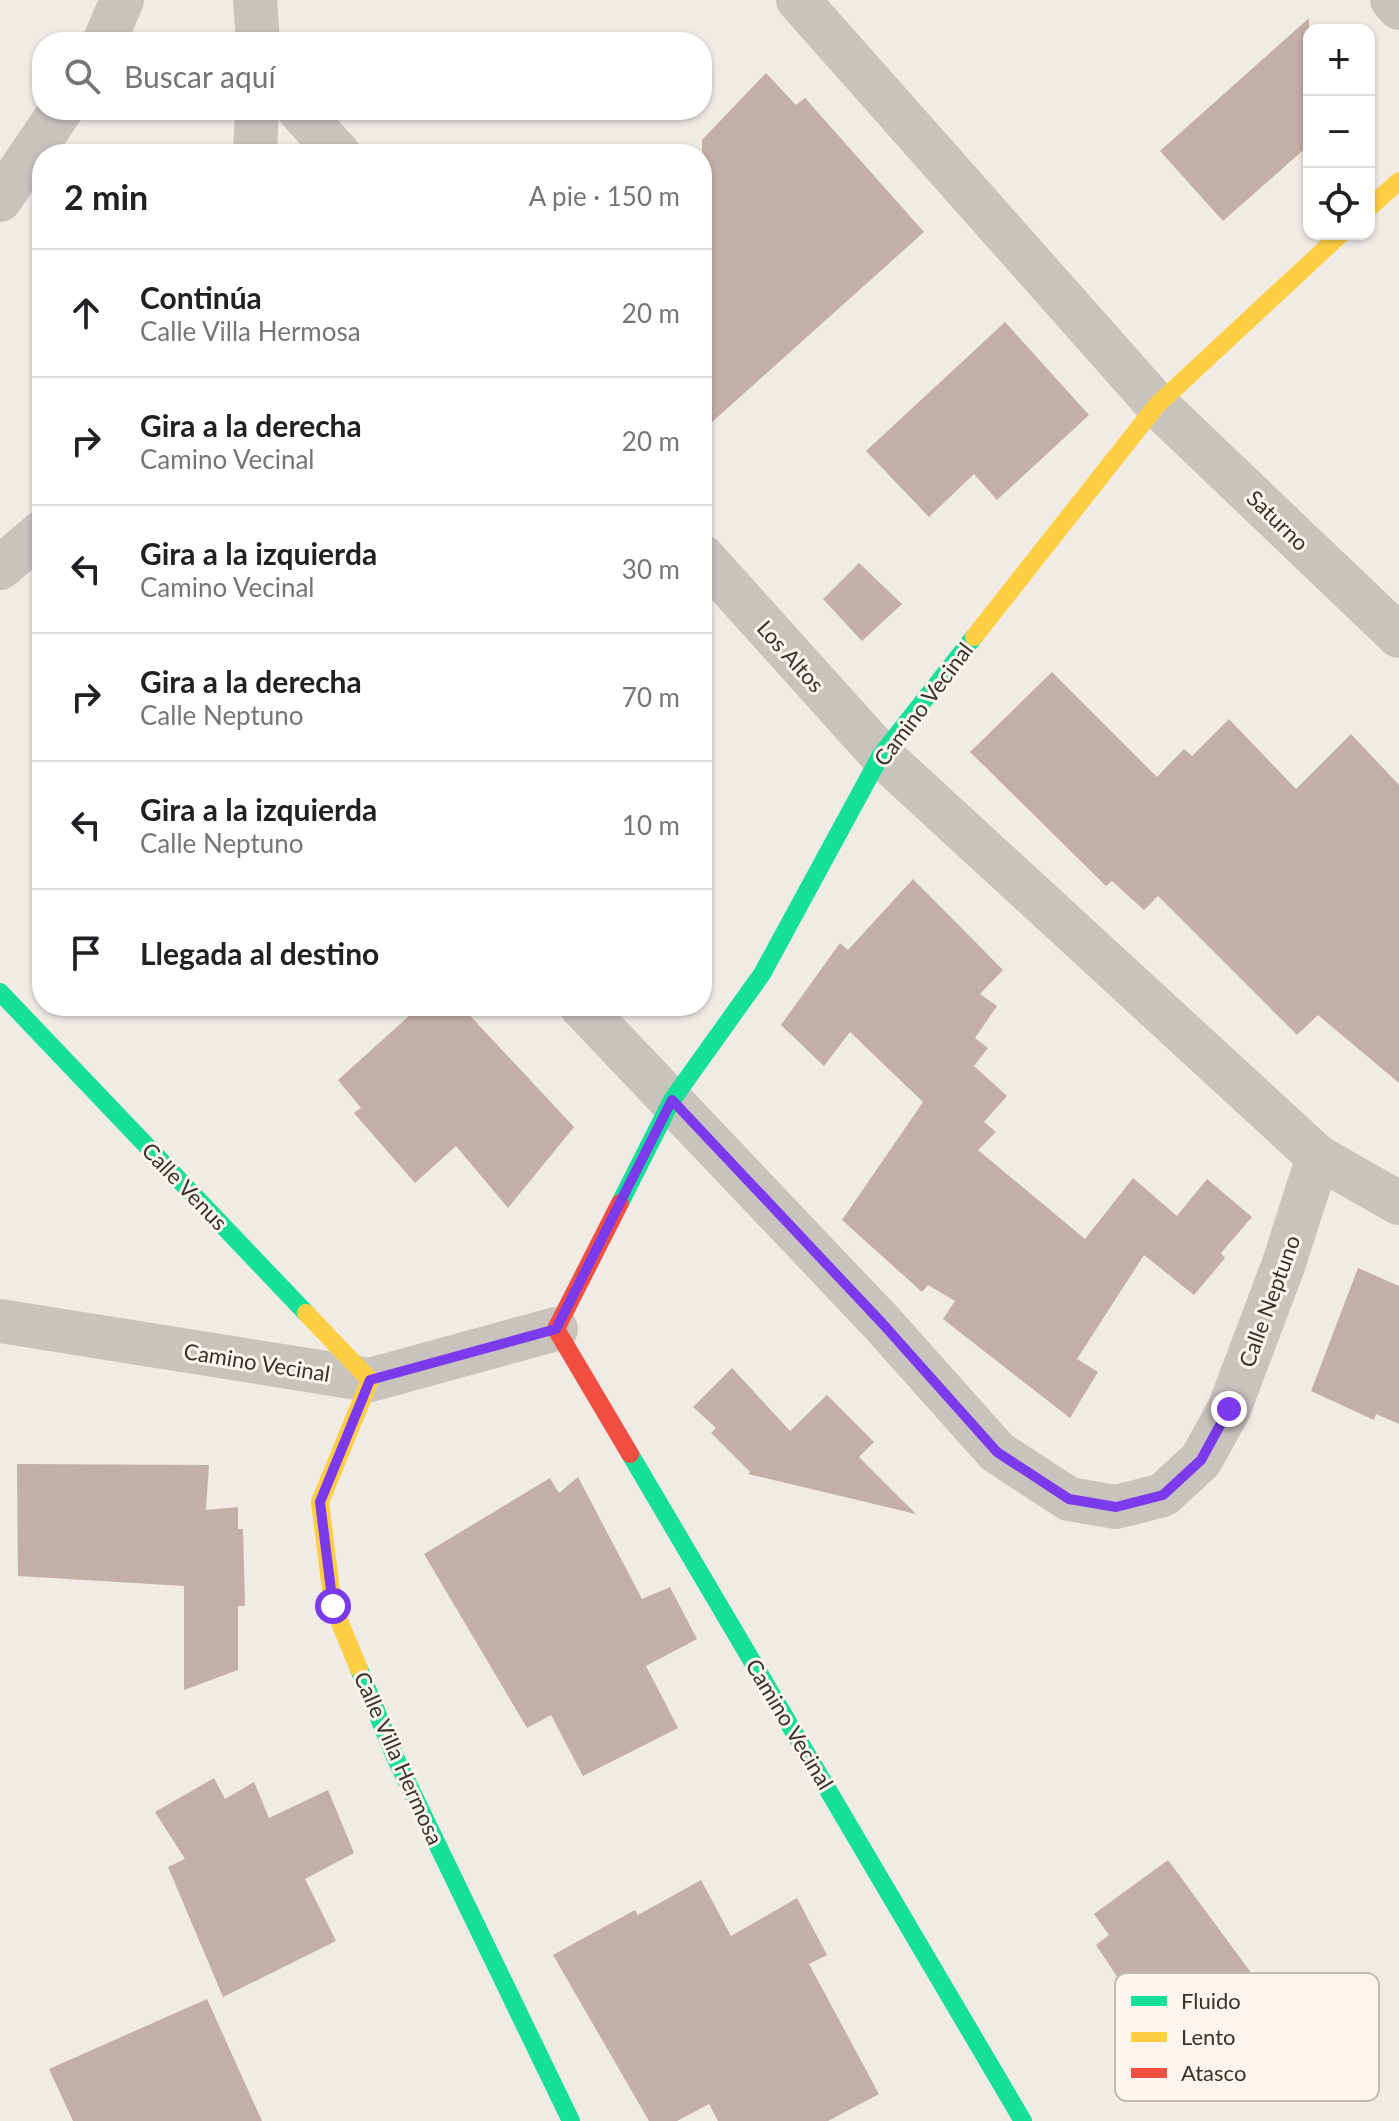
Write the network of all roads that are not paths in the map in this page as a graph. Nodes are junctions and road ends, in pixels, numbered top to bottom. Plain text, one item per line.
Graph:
1 (122, 0) edge
2 (255, 0) edge
3 (798, 0) edge
4 (1392, 0) edge
5 (1399, 8) edge
6 (108, 32) edge
7 (257, 32) edge
8 (54, 120) edge
9 (257, 120) edge
10 (308, 120) edge
11 (38, 144) edge
12 (255, 144) edge
13 (330, 144) edge
14 (32, 153) edge
15 (1399, 181) edge
16 (0, 200) edge
17 (1375, 203) edge
18 (1335, 240) edge
19 (1157, 405) junction
20 (32, 541) edge
21 (712, 567) edge
22 (0, 568) edge
23 (1399, 636) edge
24 (881, 755) junction
25 (0, 992) edge
26 (591, 1016) edge
27 (672, 1100) junction
28 (1318, 1157) junction
29 (1399, 1203) edge
30 (0, 1321) edge
31 (556, 1329) junction
32 (370, 1380) junction
33 (571, 2121) edge
34 (1023, 2121) edge

1 - 6 street
2 - 7 street
3 - 19 street, Saturno
4 - 5 street
8 - 11 street
9 - 12 street
10 - 13 street
14 - 16 street
15 - 17 street
18 - 19 street, Camino Vecinal
19 - 23 street, Saturno
19 - 24 street, Camino Vecinal
20 - 22 street
21 - 24 street, Los Altos
24 - 27 street, Camino Vecinal
24 - 28 street
25 - 32 street, Calle Venus
26 - 27 street, Calle Neptuno
27 - 28 street, Calle Neptuno
27 - 31 street, Camino Vecinal
28 - 29 street
30 - 32 street, Camino Vecinal
31 - 32 street, Camino Vecinal
31 - 34 street, Camino Vecinal
32 - 33 street, Calle Villa Hermosa

